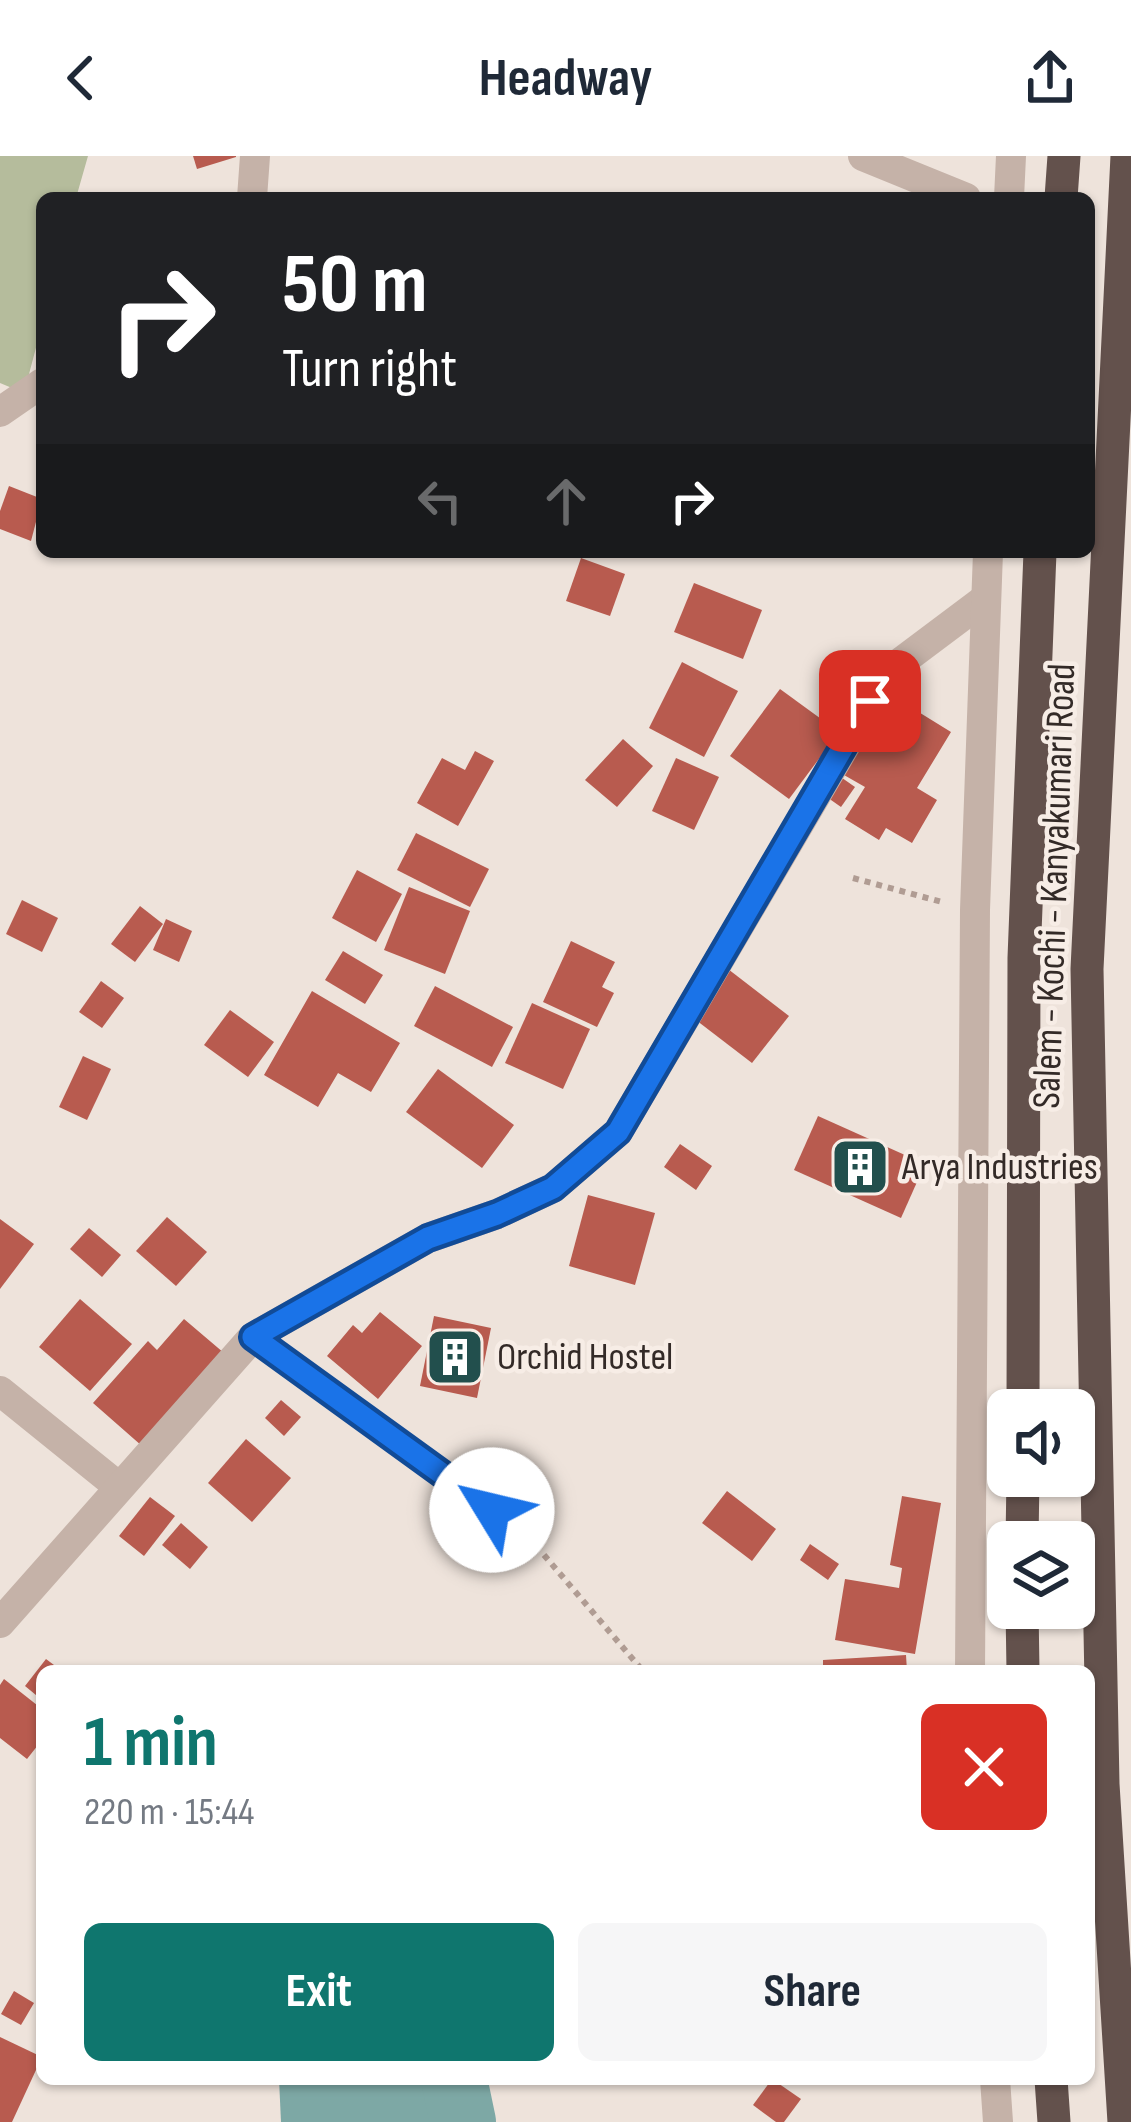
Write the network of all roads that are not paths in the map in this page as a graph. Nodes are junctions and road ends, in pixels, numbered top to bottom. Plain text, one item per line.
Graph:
1 (255, 156) edge
2 (862, 156) edge
3 (1011, 156) edge
4 (1064, 156) edge
5 (1127, 156) edge
6 (253, 192) edge
7 (951, 192) edge
8 (1009, 192) edge
9 (1061, 192) edge
10 (36, 387) edge
11 (0, 412) edge
12 (988, 558) edge
13 (1040, 558) edge
14 (985, 598) junction
15 (253, 1337) junction
16 (1023, 1389) edge
17 (0, 1391) edge
18 (119, 1487) junction
19 (526, 1535) road end
20 (0, 1623) edge
21 (1022, 1629) edge
22 (970, 1665) edge
23 (1023, 1665) edge
24 (995, 2085) edge
25 (1051, 2085) edge
26 (998, 2122) edge
27 (1054, 2122) edge
28 (1124, 2122) edge

1 - 6 street
2 - 7 street
3 - 8 street
4 - 9 highway
5 - 28 highway, Salem - Kochi - Kanyakumari Road
10 - 11 street
12 - 14 street
13 - 16 highway, Salem - Kochi - Kanyakumari Road
14 - 15 street
14 - 22 street
15 - 18 street
15 - 19 lane
17 - 18 street
18 - 20 street
21 - 23 highway
24 - 26 street
25 - 27 highway

